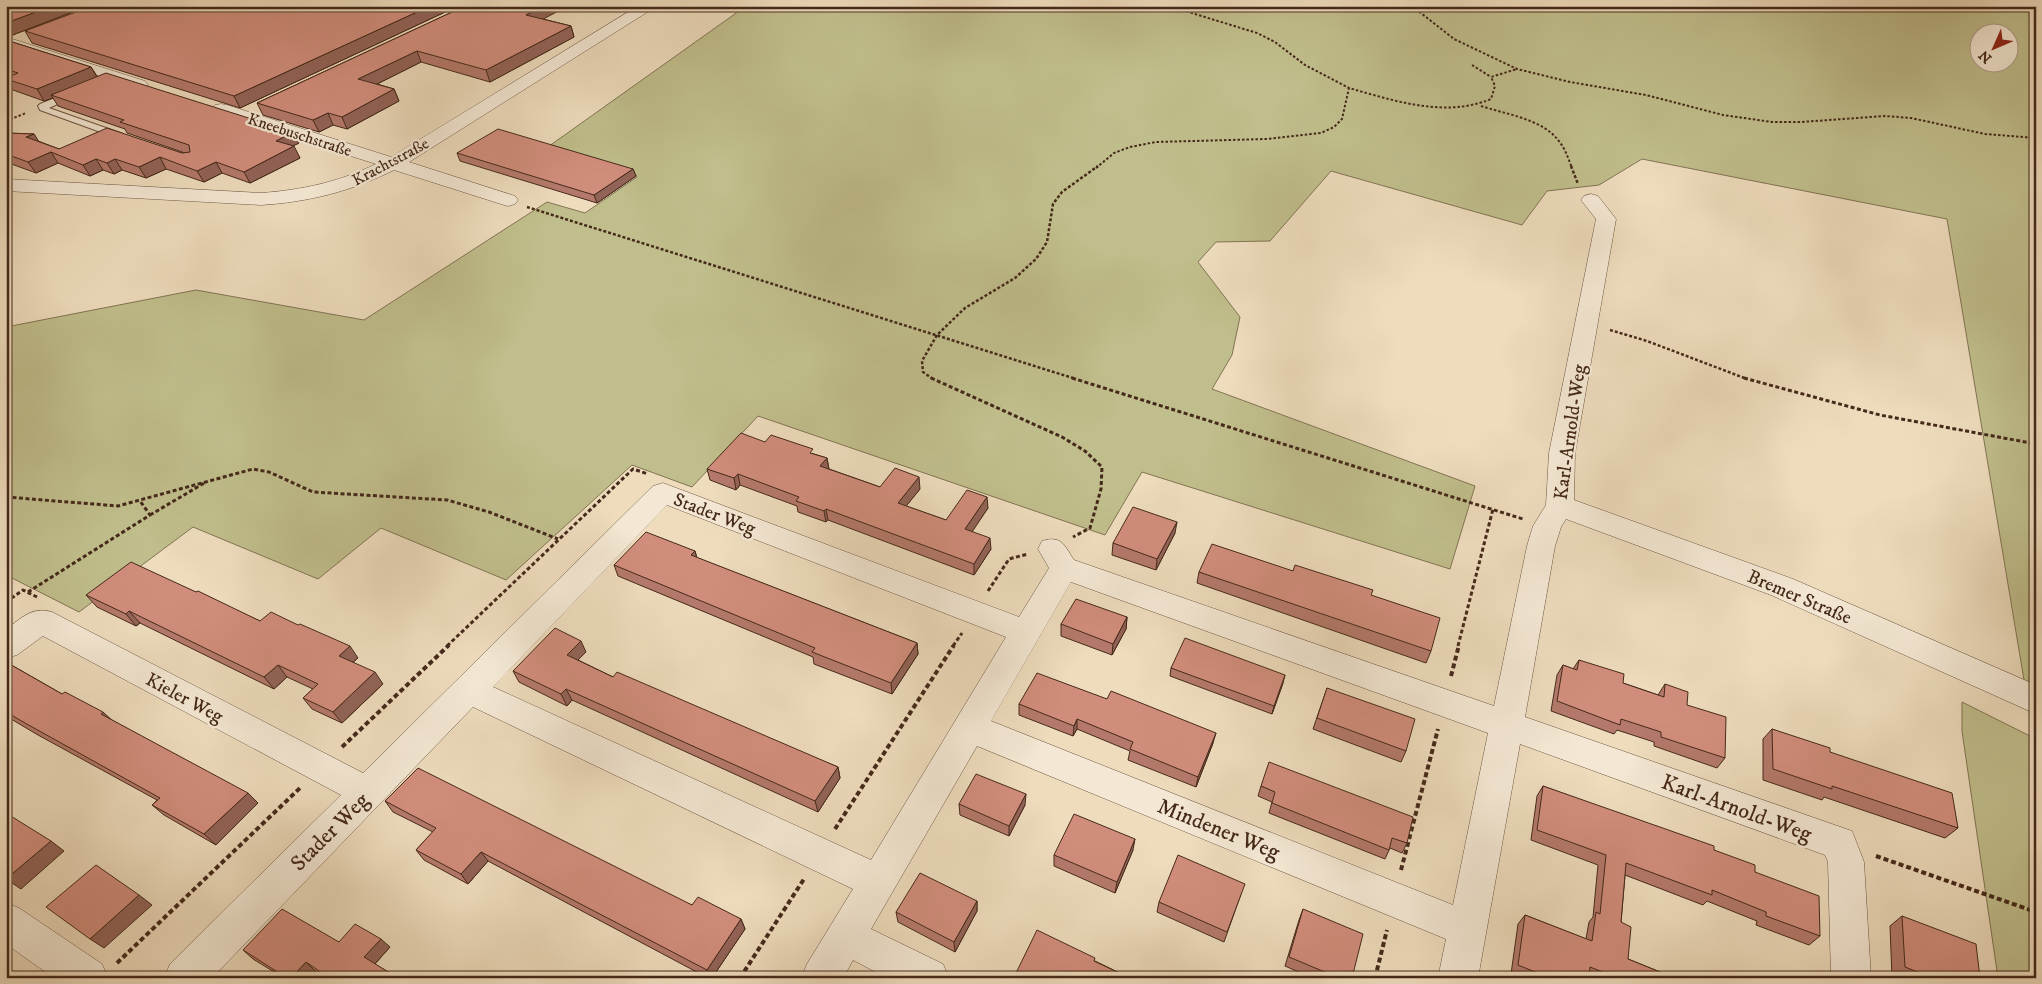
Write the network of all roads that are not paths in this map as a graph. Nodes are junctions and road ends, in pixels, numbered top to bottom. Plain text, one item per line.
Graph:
1 (649, 6) edge
2 (38, 33) edge
3 (8, 43) edge
4 (114, 77) junction
5 (96, 84) edge
6 (79, 91) edge
7 (160, 91) edge
8 (205, 105) edge
9 (260, 108) edge
10 (242, 116) junction
11 (128, 138) edge
12 (392, 164) junction
13 (6, 185) edge
14 (508, 200) road end
15 (1591, 200) road end
16 (1560, 506) junction
17 (1026, 632) junction
18 (6, 646) edge
19 (468, 690) junction
20 (2036, 700) edge
21 (1507, 725) junction
22 (970, 728) junction
23 (367, 792) junction
24 (878, 882) junction
25 (6, 921) edge
26 (1467, 929) junction
27 (846, 936) junction
28 (192, 976) edge
29 (88, 978) edge
30 (820, 978) edge
31 (929, 978) edge
32 (1458, 978) edge
33 (1851, 978) edge

1 - 12 street, Krachtstraße
2 - 3 street
3 - 4 street
4 - 5 lane
4 - 7 street
6 - 11 lane
8 - 10 street, Kneebuschstraße
9 - 10 street
10 - 12 street, Kneebuschstraße
12 - 13 street, Krachtstraße
12 - 14 street, Kneebuschstraße
15 - 16 street, Karl-Arnold-Weg
16 - 20 street, Bremer Straße
16 - 21 street, Karl-Arnold-Weg
17 - 19 street, Stader Weg
17 - 21 street
17 - 22 street
18 - 23 street, Kieler Weg
19 - 23 street, Stader Weg
19 - 24 street
21 - 26 street, Karl-Arnold-Weg
21 - 33 street, Karl-Arnold-Weg
22 - 24 street
22 - 26 street, Mindener Weg
23 - 28 street, Stader Weg
24 - 27 street
25 - 29 street
26 - 32 street, Karl-Arnold-Weg
27 - 30 street
27 - 31 street

